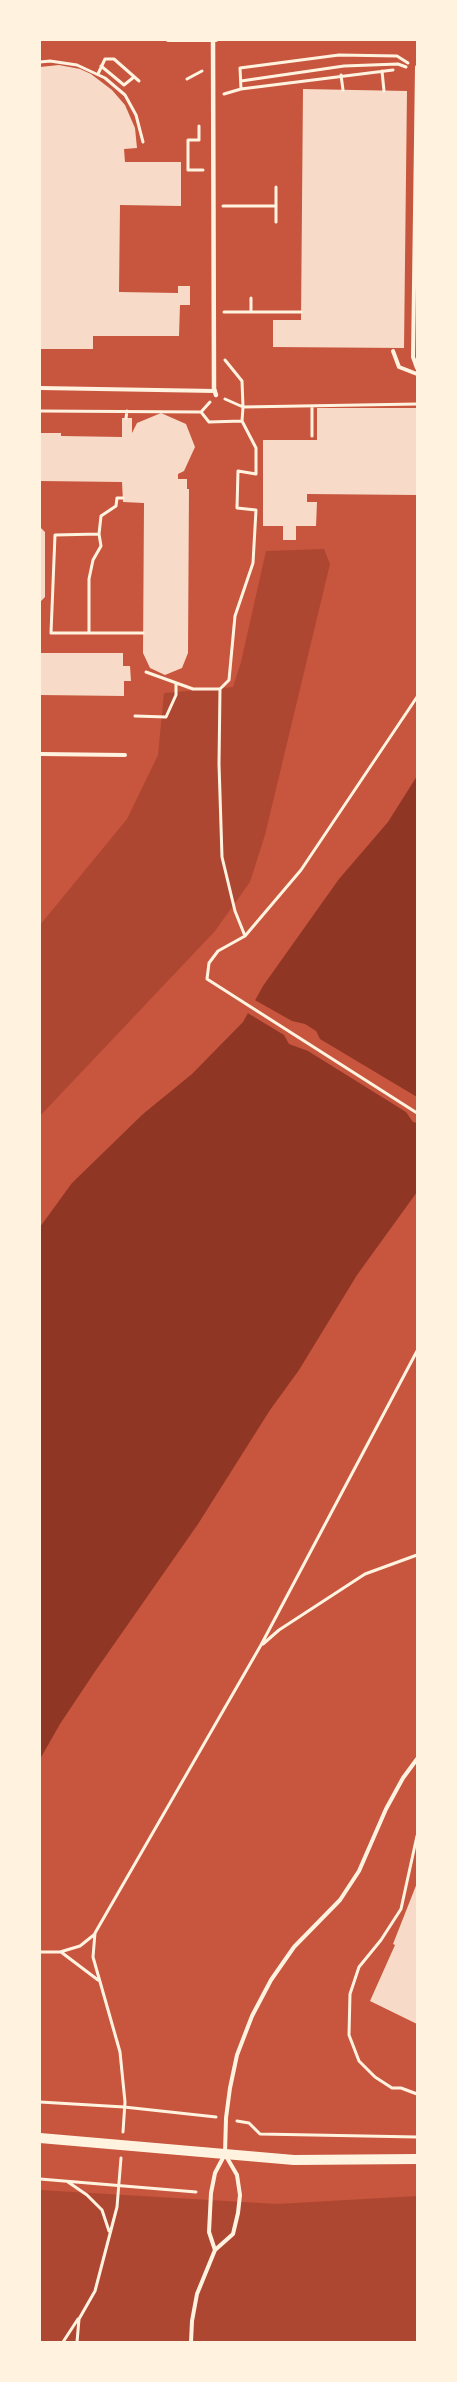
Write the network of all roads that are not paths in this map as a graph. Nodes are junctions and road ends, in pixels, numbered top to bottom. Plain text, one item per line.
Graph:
1 (168, 40) edge
2 (214, 40) edge
3 (417, 67) edge
4 (416, 72) edge
5 (393, 351) dead end
6 (417, 368) edge
7 (417, 374) edge
8 (40, 388) edge
9 (215, 393) joint
10 (40, 754) edge
11 (125, 754) dead end
12 (417, 1759) edge
13 (40, 2138) edge
14 (225, 2154) junction
15 (417, 2159) edge
16 (215, 2250) junction
17 (191, 2342) edge

1 - 2 lane
2 - 9 street
3 - 4 lane
4 - 6 lane
5 - 7 lane
8 - 9 lane
10 - 11 lane
12 - 14 lane
13 - 14 main road
14 - 15 main road
14 - 16 lane
14 - 16 lane
16 - 17 lane

